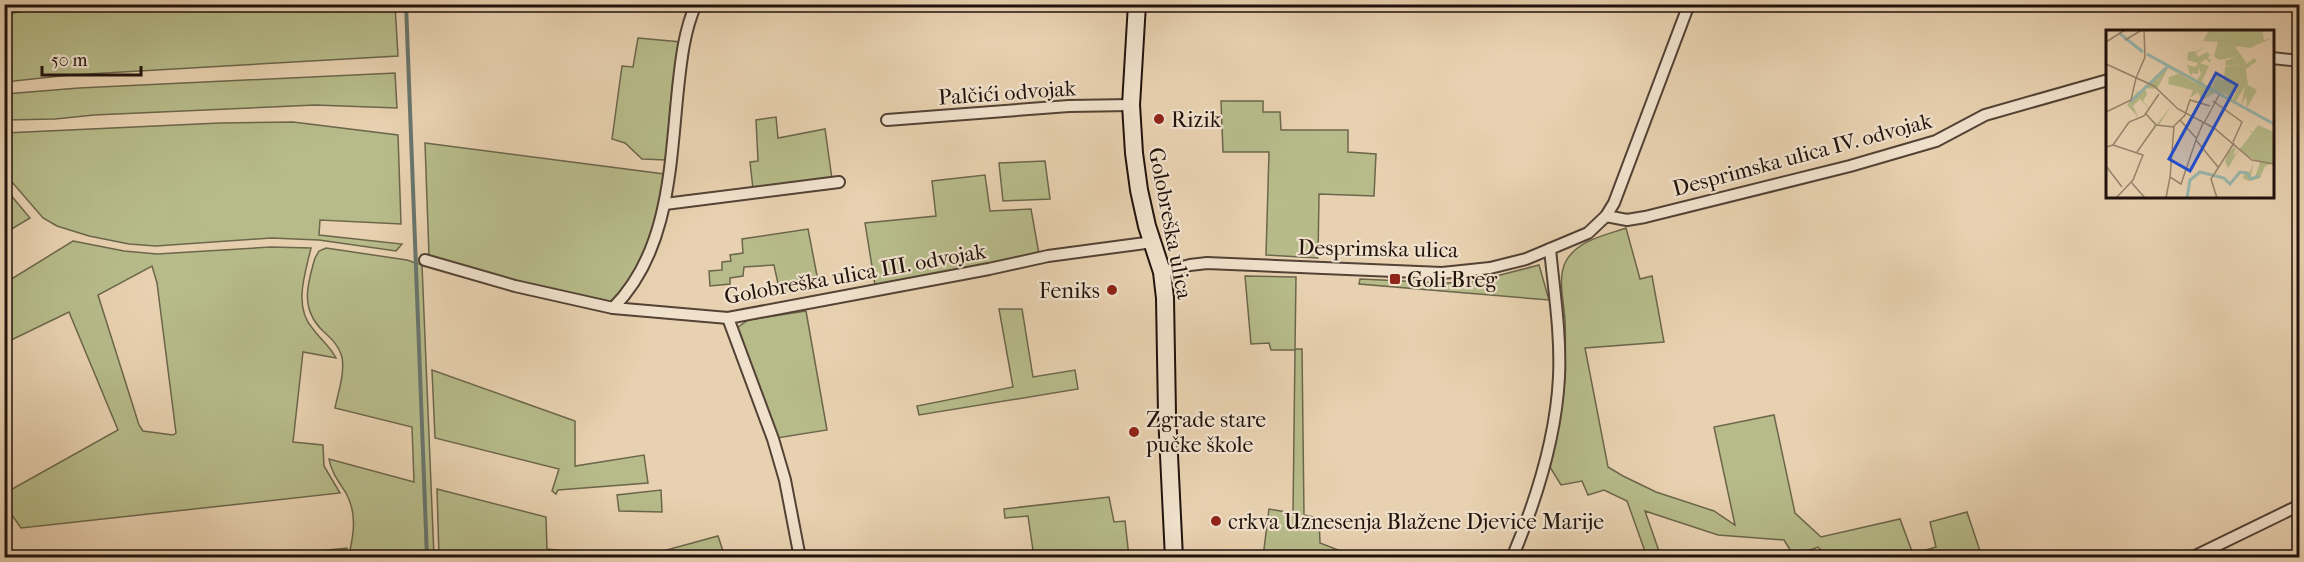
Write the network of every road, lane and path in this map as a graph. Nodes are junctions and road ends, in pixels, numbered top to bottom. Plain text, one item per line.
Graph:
1 (696, 4) edge
2 (1137, 4) edge
3 (1689, 4) edge
4 (2274, 58) edge
5 (2300, 61) edge
6 (2106, 81) edge
7 (1131, 105) junction
8 (887, 120) dead end
9 (839, 182) dead end
10 (664, 204) junction
11 (1606, 216) junction
12 (1153, 242) junction
13 (1550, 249) junction
14 (425, 260) dead end
15 (1161, 272) junction
16 (613, 308) junction
17 (728, 318) junction
18 (2300, 505) edge
19 (800, 558) edge
20 (1174, 558) edge
21 (1512, 558) edge
22 (2191, 558) edge

1 - 10 street
2 - 7 street, Golobreška ulica
3 - 11 street, Desprimska ulica
4 - 5 street
6 - 11 street, Desprimska ulica IV. odvojak
7 - 8 street, Palčići odvojak
7 - 12 street, Golobreška ulica
9 - 10 street
10 - 16 street
11 - 13 street, Desprimska ulica
12 - 15 street, Golobreška ulica
12 - 17 street, Golobreška ulica III. odvojak
13 - 15 street, Desprimska ulica
13 - 21 street
14 - 16 street, Golobreška ulica III. odvojak
15 - 20 street, Golobreška ulica
16 - 17 street, Golobreška ulica III. odvojak
17 - 19 street
18 - 22 street

